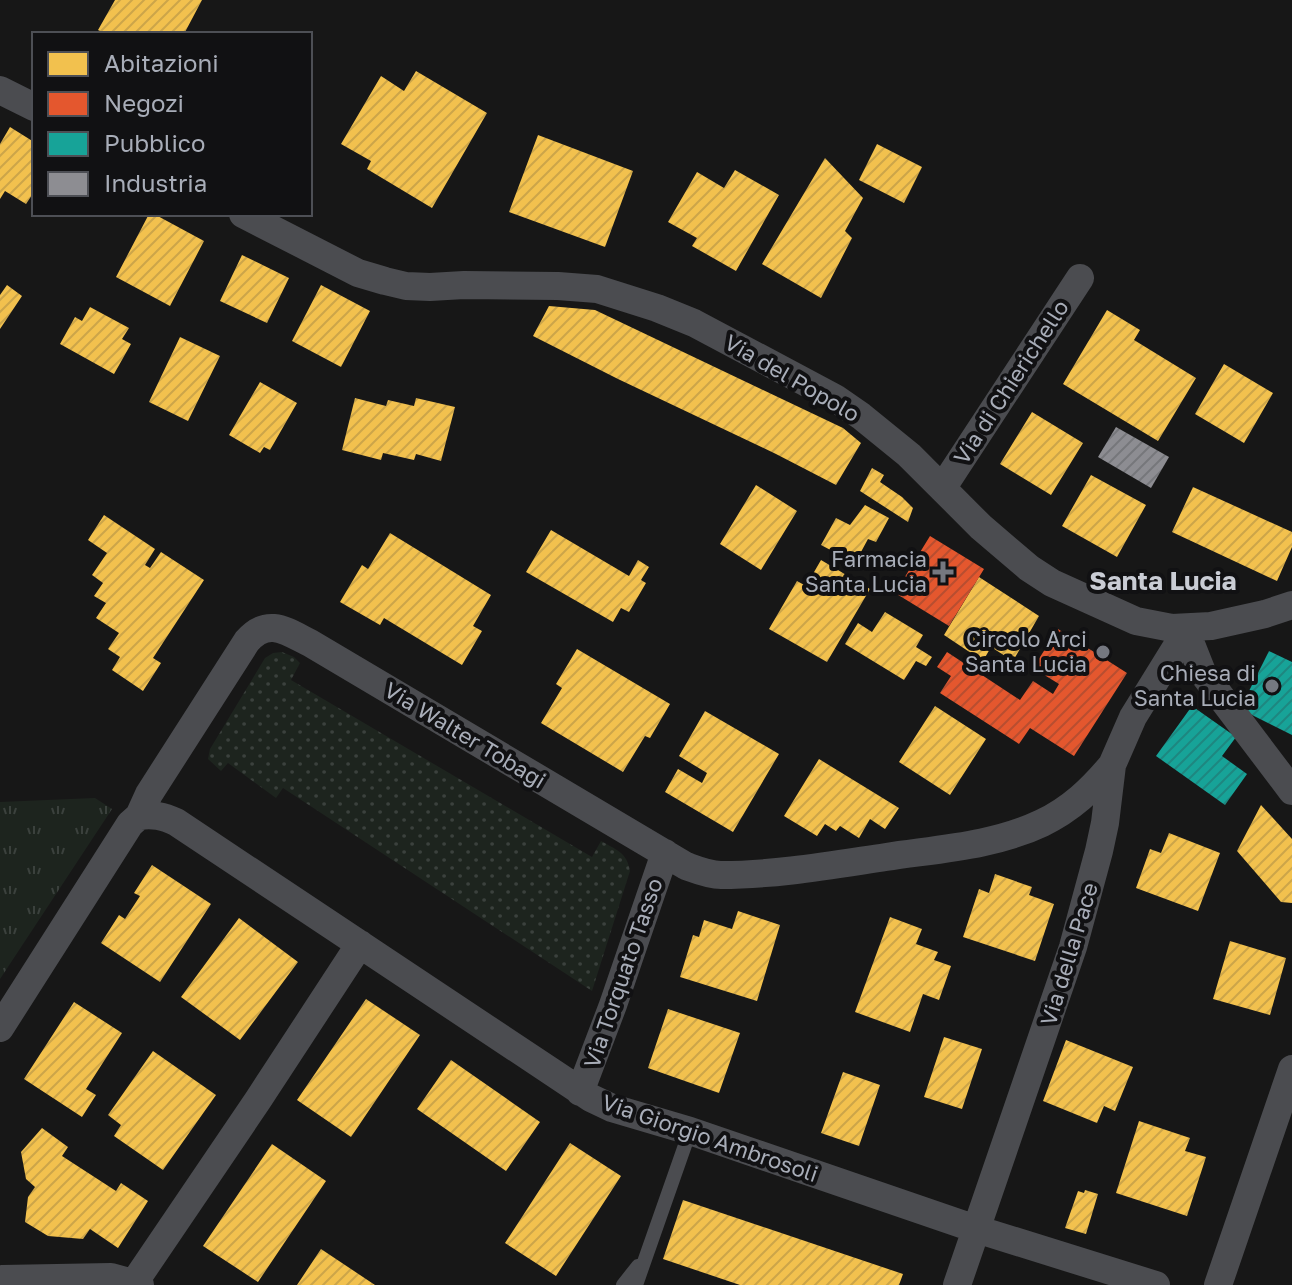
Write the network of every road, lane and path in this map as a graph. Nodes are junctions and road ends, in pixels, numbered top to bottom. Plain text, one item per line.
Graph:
1 (0, 90) edge
2 (32, 106) edge
3 (247, 216) edge
4 (1080, 278) dead end
5 (943, 487) junction
6 (1292, 605) edge
7 (1185, 629) junction
8 (1112, 765) junction
9 (1292, 791) edge
10 (139, 816) junction
11 (665, 853) junction
12 (360, 944) junction
13 (0, 1028) edge
14 (1292, 1069) edge
15 (580, 1092) junction
16 (690, 1131) junction
17 (976, 1229) junction
18 (644, 1260) junction
19 (2, 1277) edge
20 (137, 1284) edge
21 (623, 1285) edge
22 (636, 1285) edge
23 (957, 1285) edge
24 (1156, 1285) edge
25 (1218, 1285) edge

1 - 2 street
3 - 5 street, Via del Popolo
4 - 5 street, Via di Chierichello
5 - 7 street, Via del Popolo
6 - 7 street, Via del Popolo
7 - 8 street, Via della Pace
7 - 9 street
8 - 11 street, Via Walter Tobagi
8 - 17 street, Via della Pace
10 - 11 street, Via Walter Tobagi
10 - 12 street, Via Giorgio Ambrosoli
10 - 13 street, Via Walter Tobagi
11 - 15 street, Via Torquato Tasso
12 - 15 street, Via Giorgio Ambrosoli
12 - 20 street
14 - 25 street
15 - 16 street, Via Giorgio Ambrosoli
16 - 17 street, Via Giorgio Ambrosoli
16 - 18 lane
17 - 23 street, Via della Pace
17 - 24 street, Via Giorgio Ambrosoli
18 - 21 lane
18 - 22 lane
19 - 20 street

